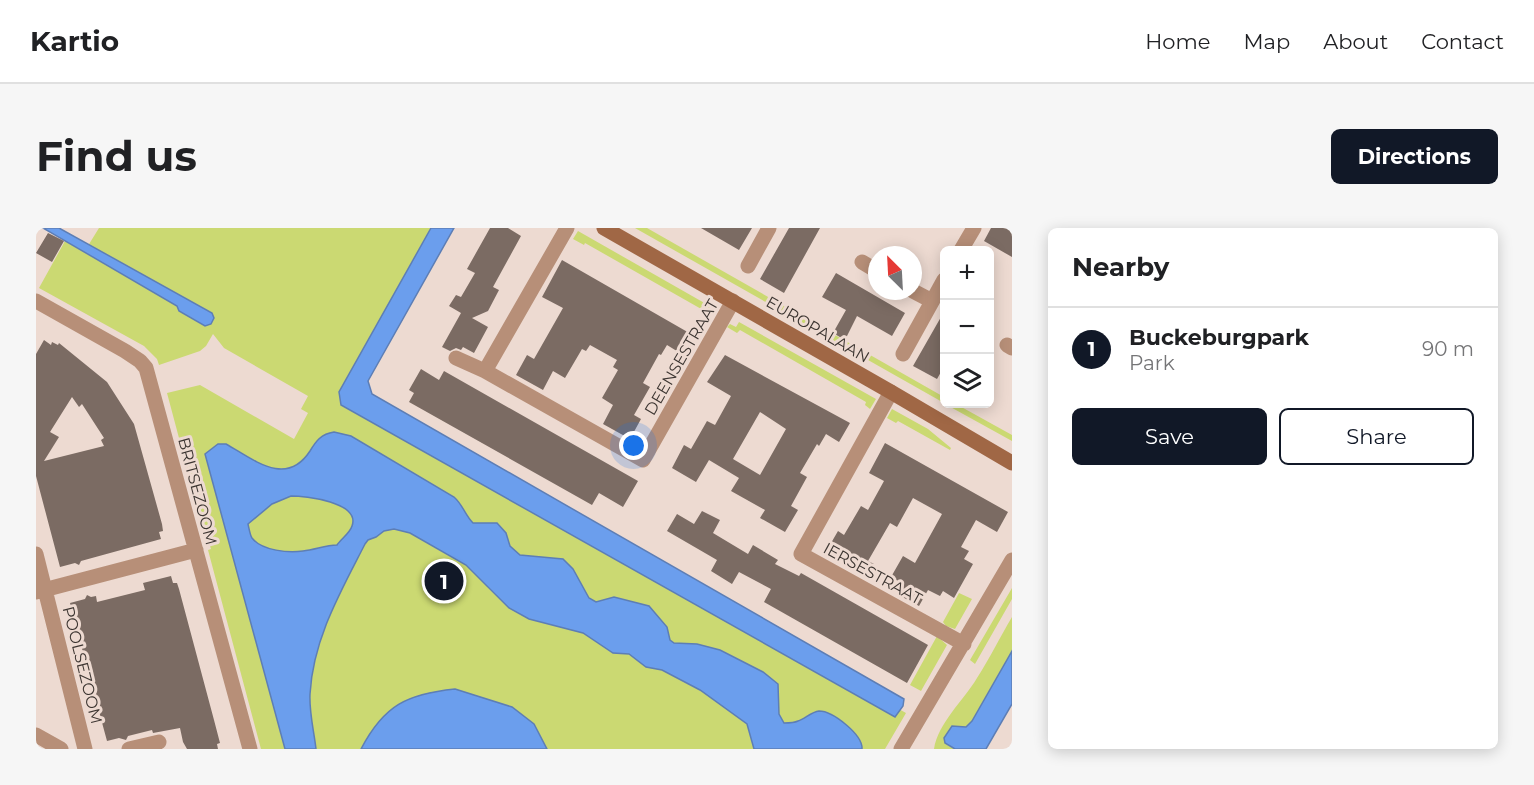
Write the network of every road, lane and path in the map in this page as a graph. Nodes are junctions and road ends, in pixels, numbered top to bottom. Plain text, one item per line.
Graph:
1 (567, 228) edge
2 (604, 228) edge
3 (769, 228) edge
4 (974, 228) edge
5 (963, 246) edge
6 (861, 262) dead end
7 (748, 266) dead end
8 (868, 266) edge
9 (940, 288) edge
10 (922, 296) edge
11 (36, 301) edge
12 (734, 301) junction
13 (932, 301) junction
14 (903, 354) dead end
15 (456, 358) dead end
16 (485, 371) junction
17 (891, 392) junction
18 (1012, 463) edge
19 (196, 550) junction
20 (36, 554) edge
21 (1012, 560) edge
22 (41, 591) edge
23 (964, 644) junction
24 (36, 735) edge
25 (159, 742) dead end
26 (61, 749) edge
27 (85, 749) edge
28 (129, 749) edge
29 (250, 749) edge
30 (901, 749) edge

1 - 16 street
2 - 12 street, EUROPALAAN
3 - 7 street
4 - 5 street
6 - 8 street
9 - 13 street
10 - 13 street
11 - 19 street, BRITSEZOOM
12 - 16 street, DEENSESTRAAT
12 - 17 street, EUROPALAAN
13 - 14 street
15 - 16 street, DEENSESTRAAT
17 - 18 street, EUROPALAAN
17 - 23 street, IERSESTRAAT
19 - 22 street, POOLSEZOOM
19 - 29 street, BRITSEZOOM
20 - 22 street, POOLSEZOOM
21 - 23 street
22 - 27 street, POOLSEZOOM
23 - 30 street
24 - 26 street
25 - 28 street

